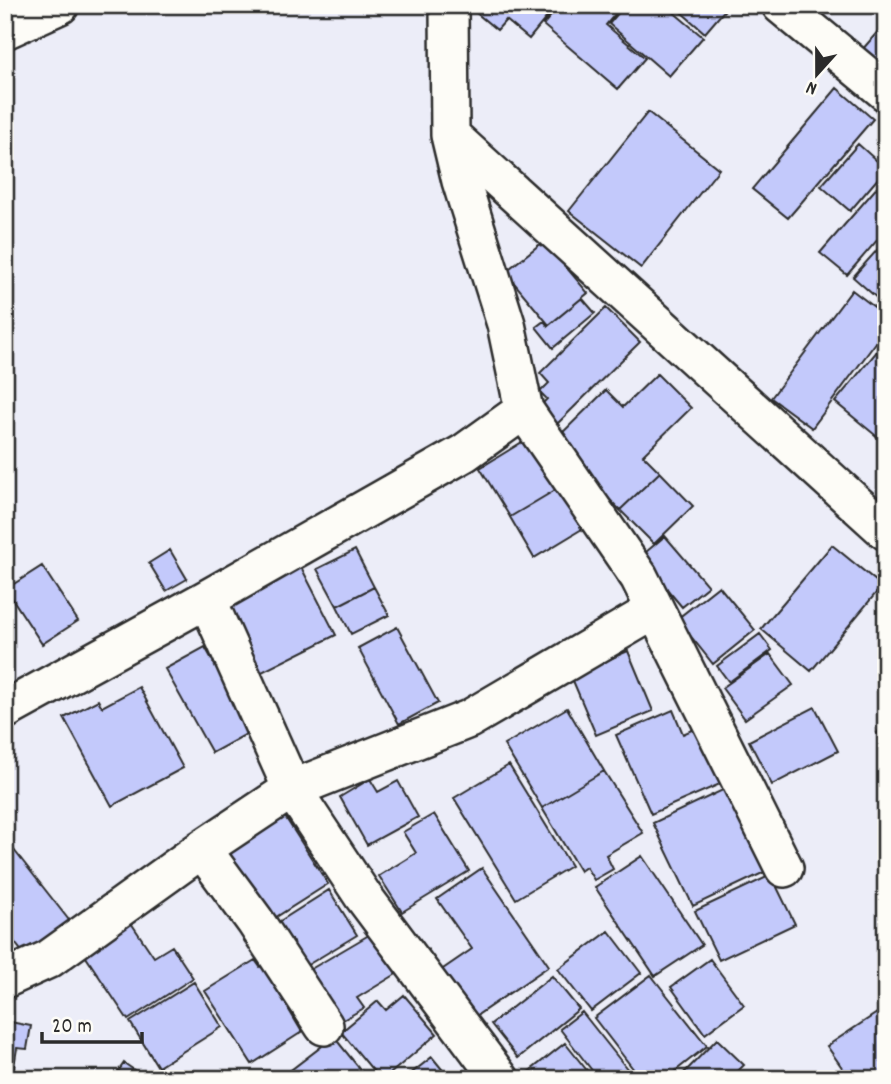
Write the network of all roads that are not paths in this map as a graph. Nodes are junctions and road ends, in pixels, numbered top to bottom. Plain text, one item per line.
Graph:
1 (60, 5) edge
2 (449, 5) edge
3 (781, 5) edge
4 (5, 30) edge
5 (886, 92) edge
6 (450, 135) junction
7 (524, 410) junction
8 (886, 531) edge
9 (207, 599) junction
10 (655, 610) junction
11 (5, 710) edge
12 (292, 789) junction
13 (202, 849) junction
14 (783, 868) dead end
15 (5, 979) edge
16 (324, 1026) dead end
17 (500, 1079) edge

1 - 4 street
2 - 6 street
3 - 5 street
6 - 7 street
6 - 8 street
7 - 9 street
7 - 10 street
9 - 11 street
9 - 12 street
10 - 12 street
10 - 14 street
12 - 13 street
12 - 17 street
13 - 15 street
13 - 16 street

